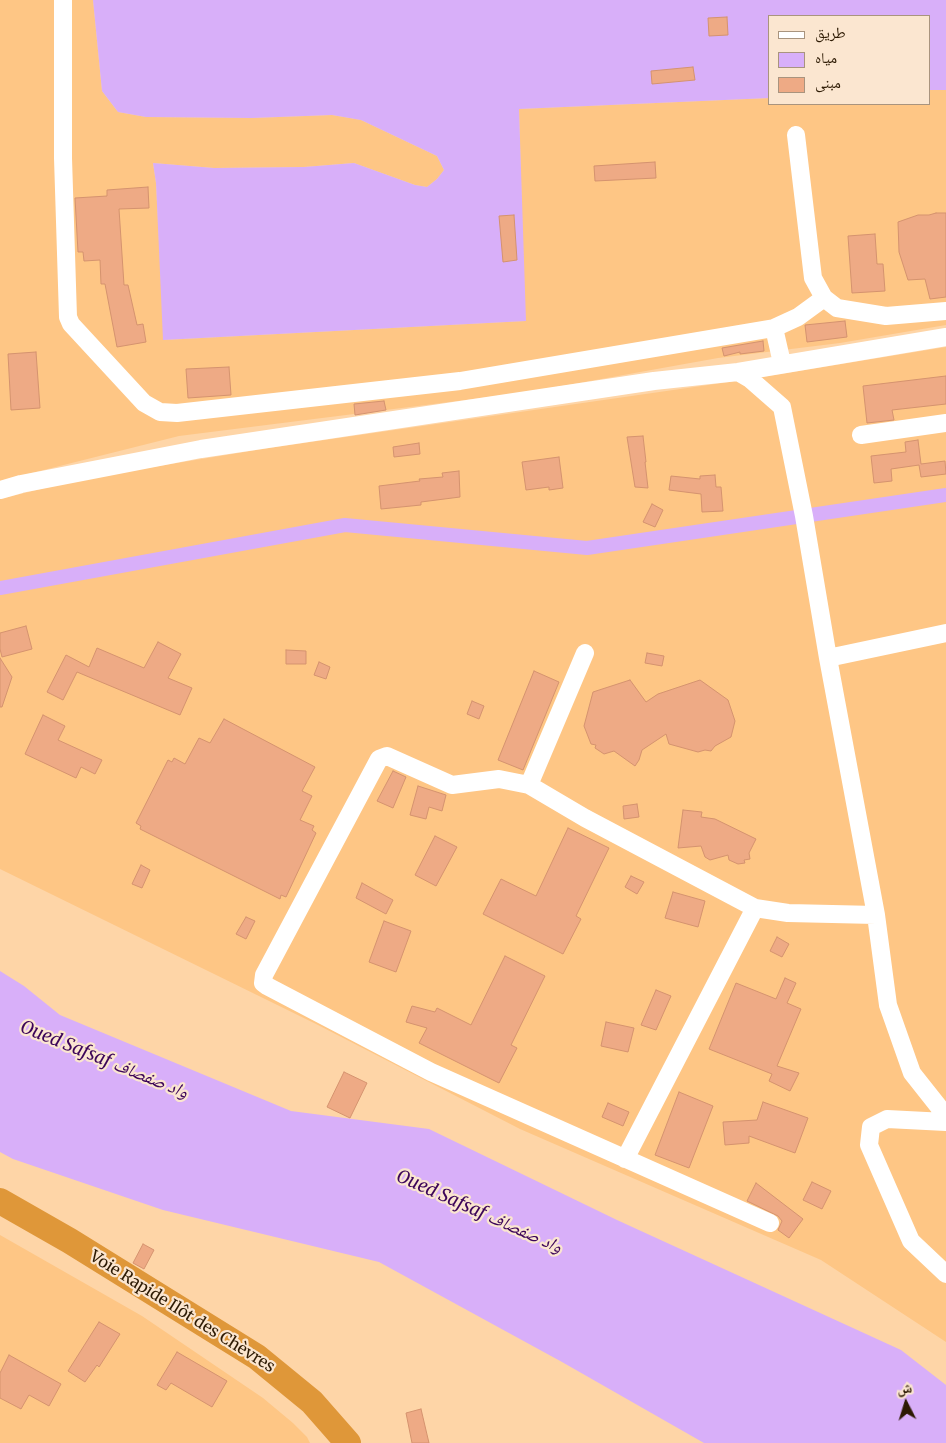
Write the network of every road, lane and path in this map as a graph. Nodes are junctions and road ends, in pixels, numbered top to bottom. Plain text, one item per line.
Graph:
1 (63, 0) edge
2 (796, 135) dead end
3 (824, 298) junction
4 (946, 311) edge
5 (774, 328) junction
6 (946, 337) edge
7 (782, 364) junction
8 (738, 372) junction
9 (946, 423) edge
10 (860, 435) dead end
11 (0, 490) edge
12 (946, 633) edge
13 (585, 653) dead end
14 (828, 658) junction
15 (529, 785) junction
16 (755, 908) junction
17 (876, 915) junction
18 (946, 1116) edge
19 (946, 1122) edge
20 (625, 1159) junction
21 (0, 1201) edge
22 (0, 1219) edge
23 (770, 1223) dead end
24 (946, 1274) edge
25 (330, 1443) edge
26 (348, 1443) edge

1 - 5 lane
2 - 3 lane
3 - 4 lane
3 - 5 lane
5 - 7 lane
6 - 7 lane
7 - 8 lane
8 - 11 lane
8 - 14 lane
9 - 10 lane
12 - 14 lane
13 - 15 lane
14 - 17 lane
15 - 16 lane
15 - 20 lane
16 - 17 lane
16 - 20 lane
17 - 18 lane
19 - 24 lane
20 - 23 lane
21 - 26 highway, Voie Rapide Ilôt des Chèvres
22 - 25 highway, Voie Rapide Ilôt des Chèvres

